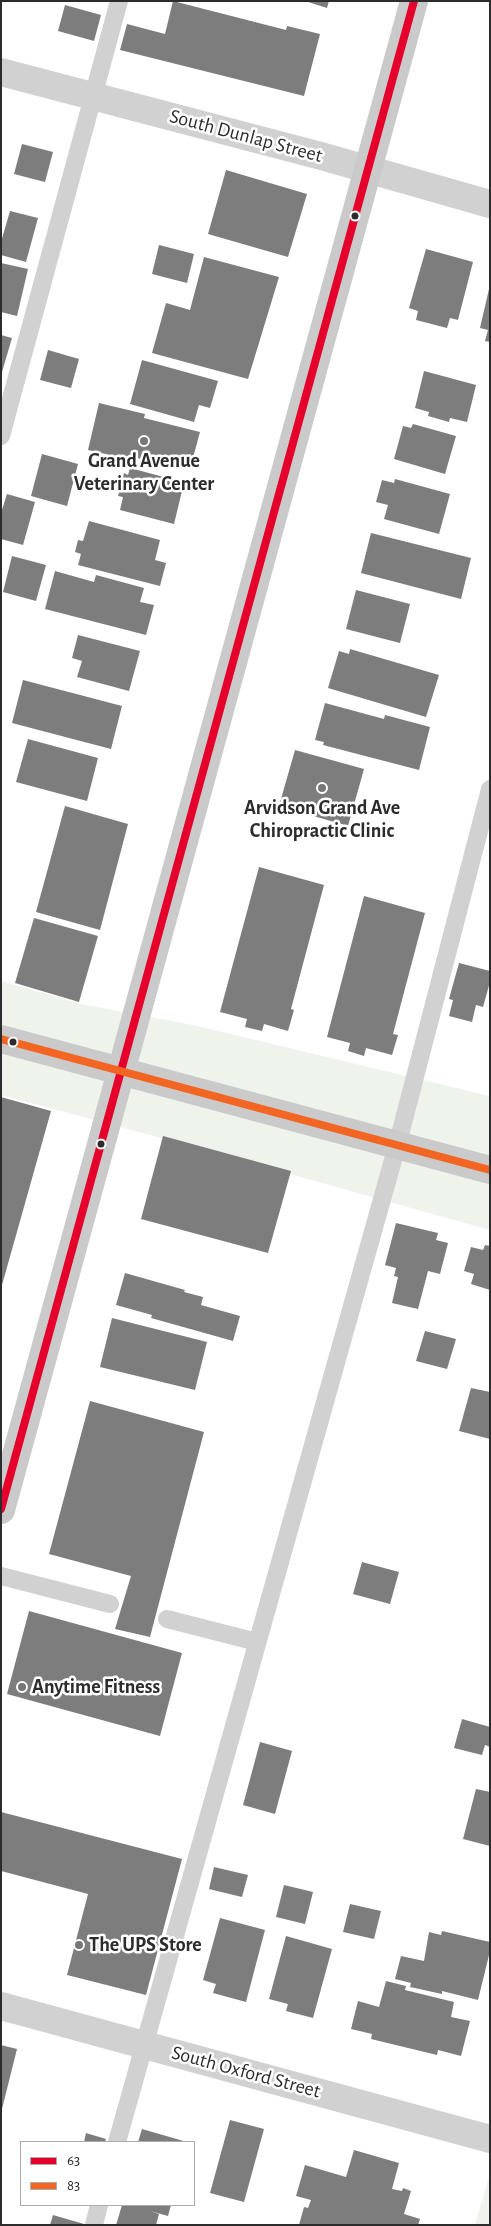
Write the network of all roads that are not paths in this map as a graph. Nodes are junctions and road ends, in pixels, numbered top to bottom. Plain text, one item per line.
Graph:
1 (119, 1) edge
2 (414, 1) edge
3 (1, 72) edge
4 (92, 96) junction
5 (368, 169) junction
6 (490, 204) edge
7 (1, 436) edge
8 (490, 789) edge
9 (1, 1040) edge
10 (121, 1071) junction
11 (396, 1146) junction
12 (490, 1170) edge
13 (1, 1510) edge
14 (1, 1576) edge
15 (110, 1604) dead end
16 (166, 1619) dead end
17 (257, 1642) junction
18 (1, 2006) edge
19 (145, 2044) junction
20 (490, 2139) edge
21 (117, 2141) edge
22 (99, 2206) edge
23 (94, 2225) edge

1 - 4 lane
2 - 5 main road
3 - 4 street, South Dunlap Street
4 - 5 street, South Dunlap Street
4 - 7 lane
5 - 6 street, South Dunlap Street
5 - 10 main road
8 - 11 lane
9 - 10 main road
10 - 11 main road
10 - 13 main road
11 - 12 main road
11 - 17 lane
14 - 15 lane
16 - 17 lane
17 - 19 lane
18 - 19 street, South Oxford Street
19 - 20 street, South Oxford Street
19 - 21 lane
22 - 23 lane

